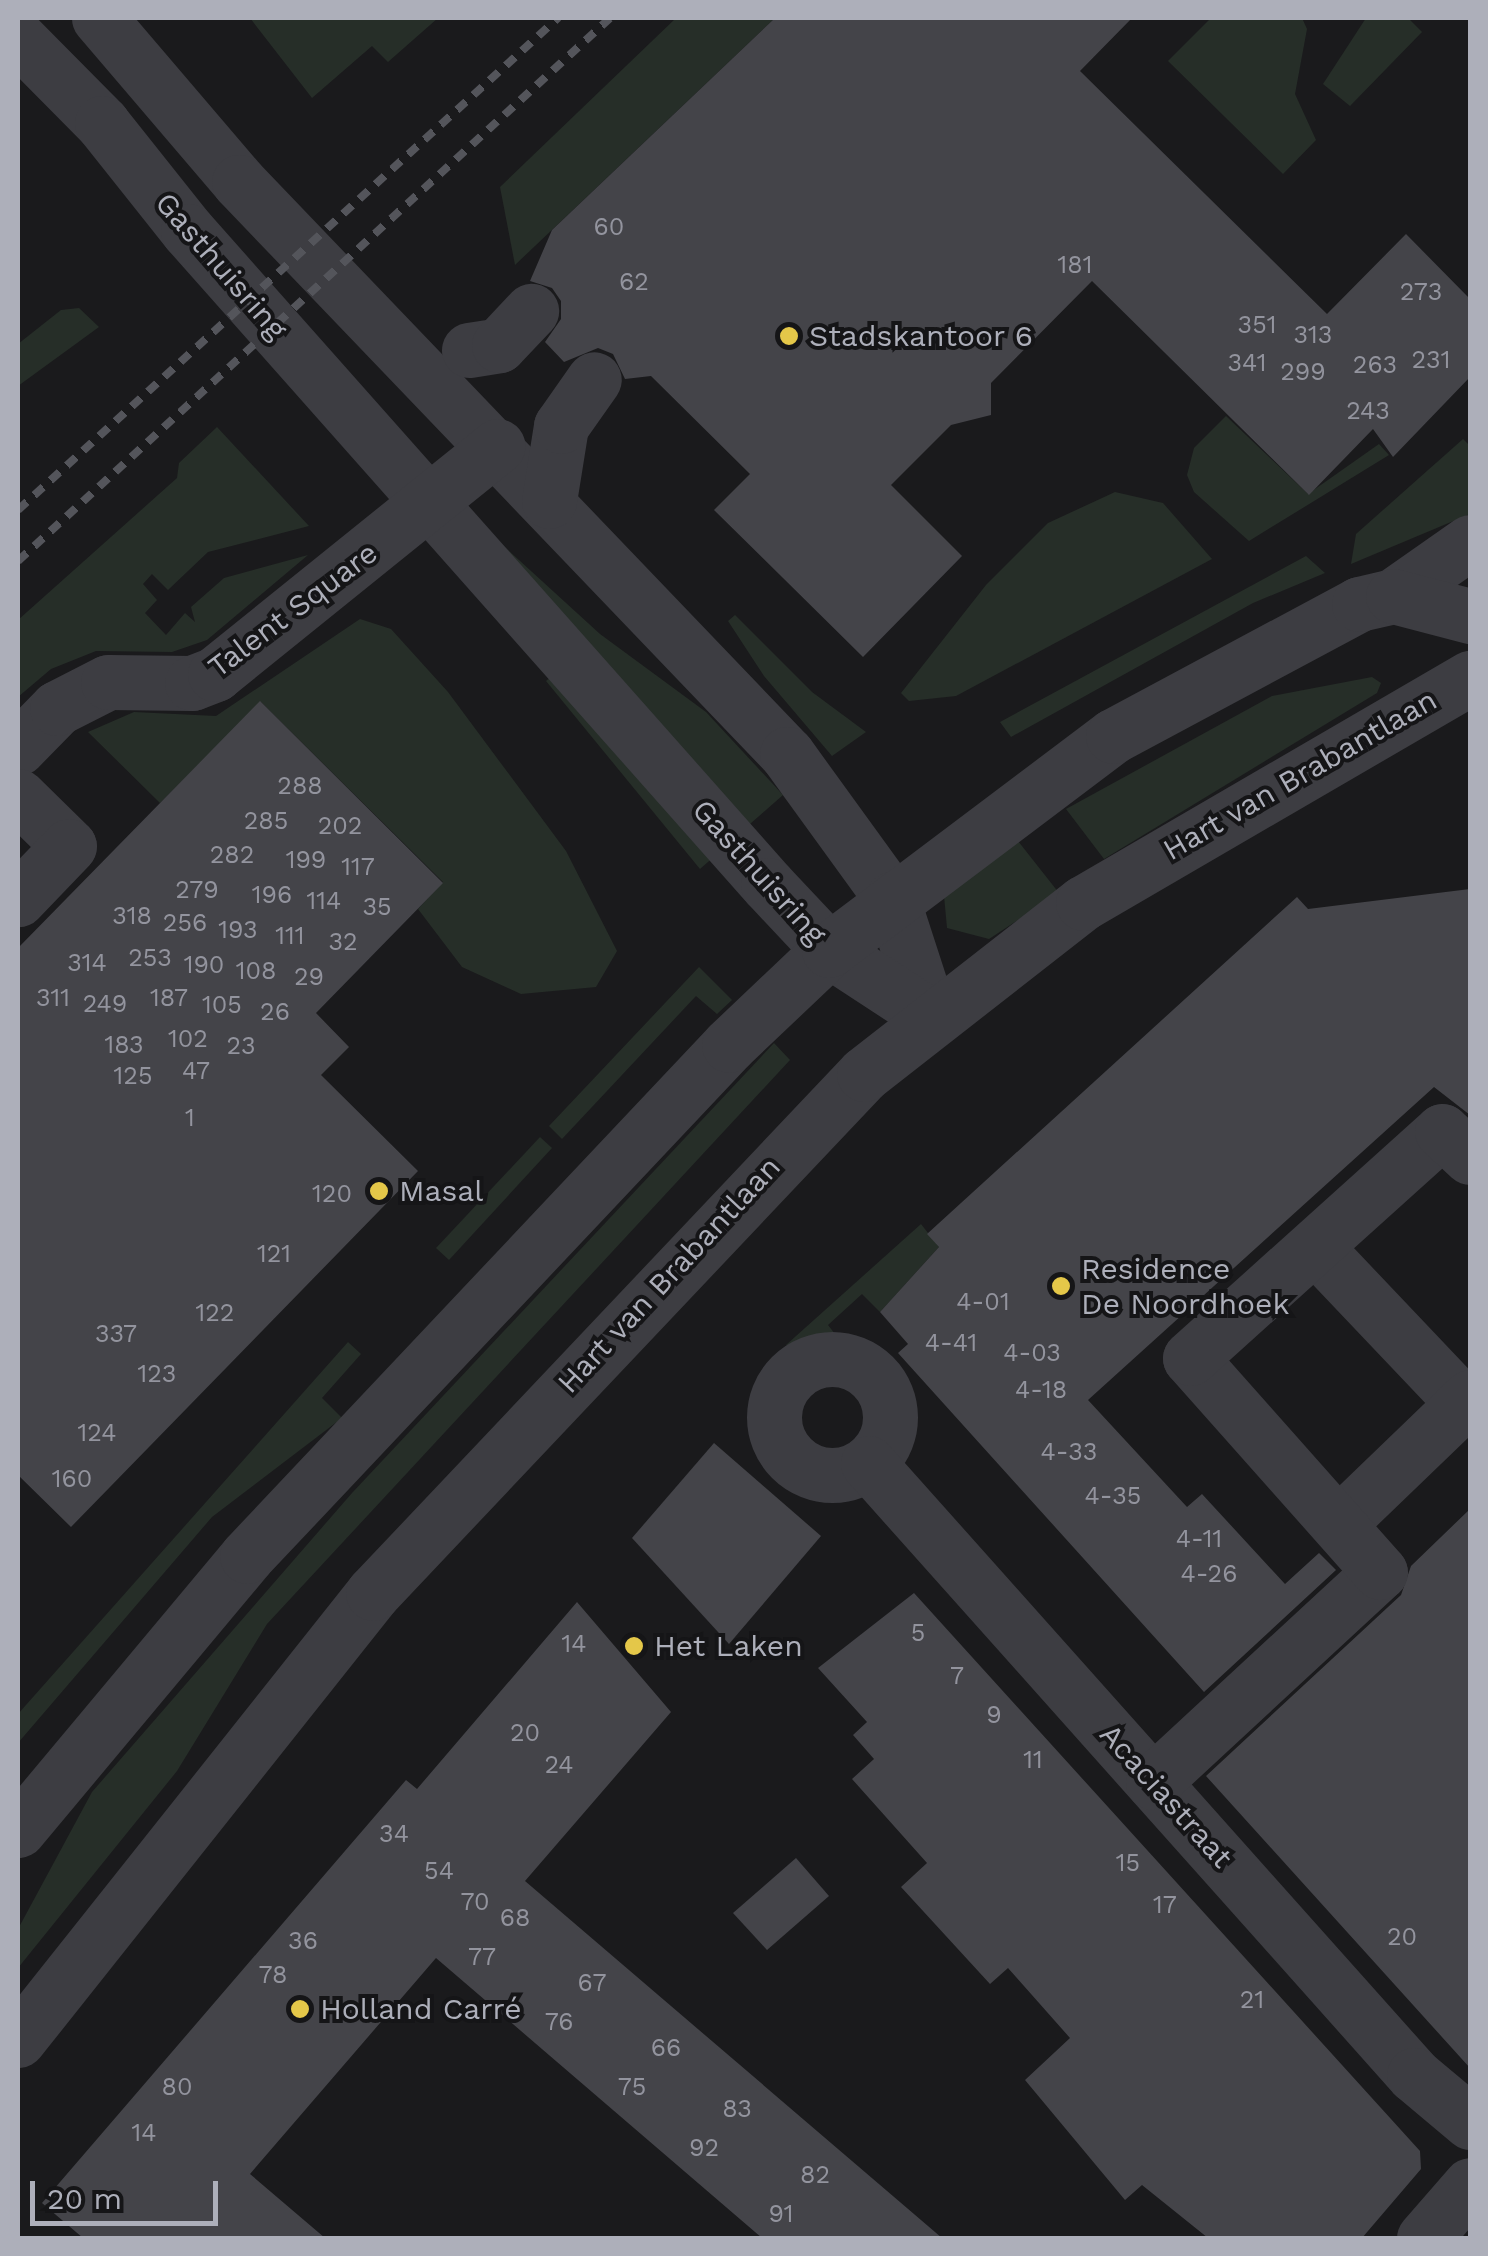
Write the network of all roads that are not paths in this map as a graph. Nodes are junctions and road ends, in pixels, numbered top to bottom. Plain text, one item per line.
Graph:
1 (99, 18) edge
2 (18, 38) edge
3 (531, 311) dead end
4 (469, 350) dead end
5 (594, 379) dead end
6 (498, 446) junction
7 (549, 501) junction
8 (430, 503) junction
9 (1470, 542) edge
10 (1393, 596) junction
11 (1470, 616) edge
12 (1470, 678) edge
13 (18, 748) edge
14 (18, 796) edge
15 (18, 899) edge
16 (892, 899) junction
17 (829, 950) junction
18 (930, 1016) junction
19 (1470, 1157) edge
20 (1315, 1246) junction
21 (1467, 1401) edge
22 (868, 1463) dead end
23 (1338, 1524) junction
24 (1153, 1782) junction
25 (18, 1830) edge
26 (18, 2040) edge
27 (1470, 2122) edge
28 (1470, 2185) edge
29 (1424, 2238) edge

1 - 6 street
2 - 8 street, Gasthuisring
3 - 4 street
5 - 7 street
6 - 7 street
6 - 8 street, Talent Square
7 - 16 street
8 - 13 street, Talent Square
8 - 17 street, Gasthuisring
9 - 10 street
10 - 11 street
10 - 16 street
12 - 18 street, Hart van Brabantlaan
14 - 15 street
16 - 17 street
16 - 18 street
17 - 18 street, Gasthuisring
17 - 25 street
18 - 26 street, Hart van Brabantlaan
19 - 20 street
20 - 21 street
20 - 23 street
21 - 23 street
22 - 24 street, Acaciastraat
23 - 24 street
24 - 27 street, Acaciastraat
28 - 29 street

